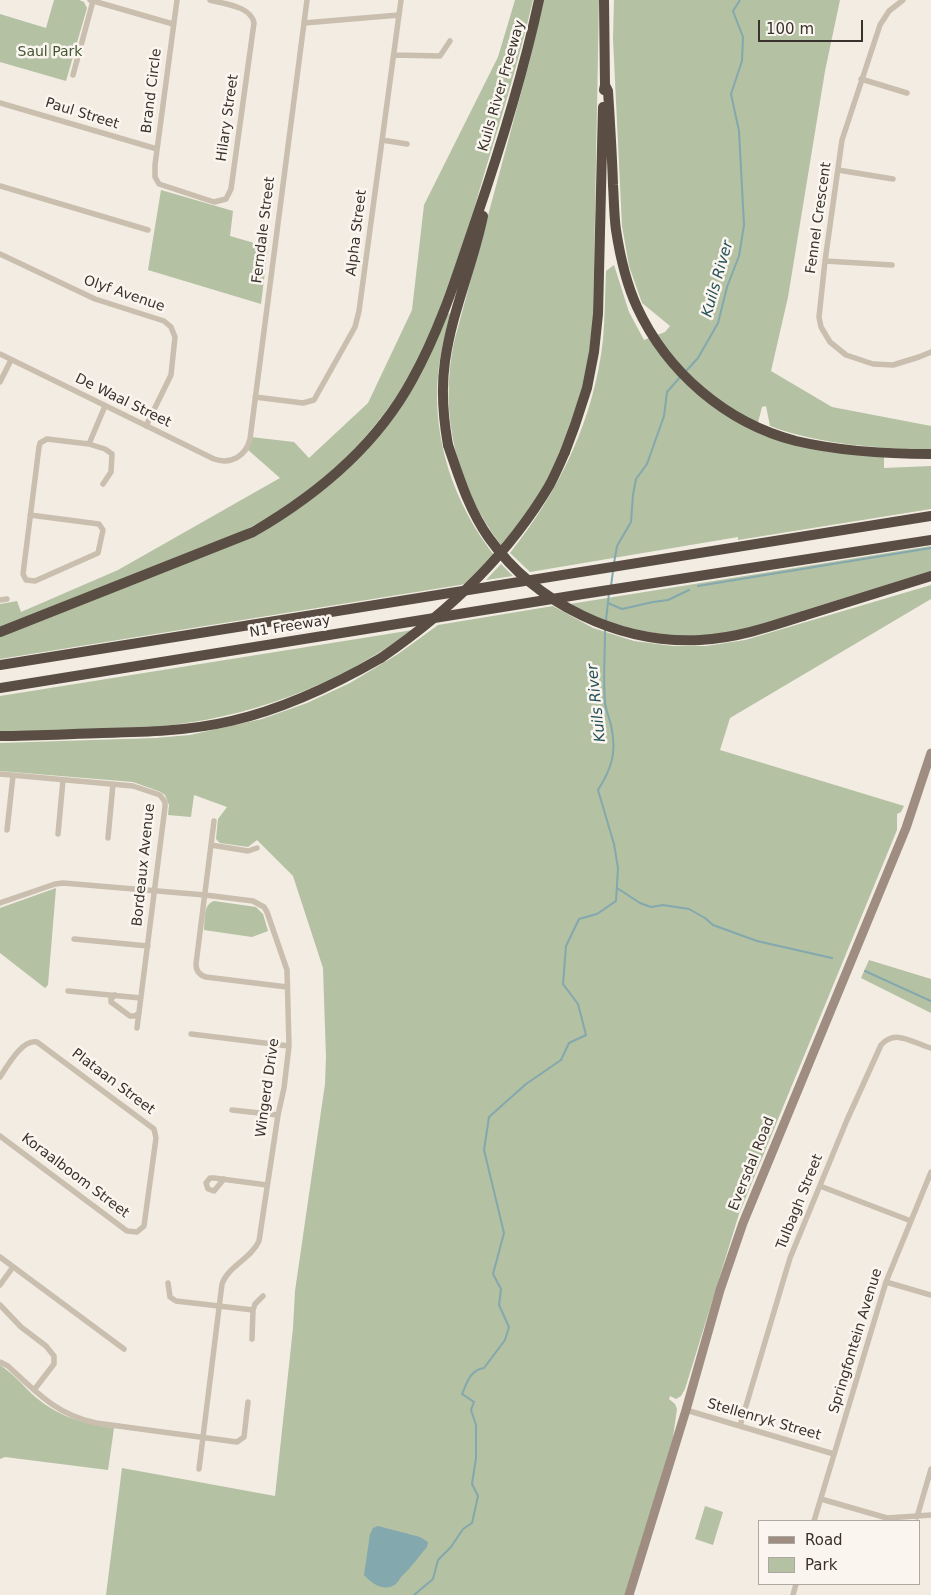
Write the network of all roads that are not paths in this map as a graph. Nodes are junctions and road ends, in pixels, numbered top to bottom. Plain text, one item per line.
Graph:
1 (92, 0) edge
2 (177, 0) edge
3 (210, 0) edge
4 (307, 0) edge
5 (401, 0) edge
6 (539, 0) edge
7 (604, 0) edge
8 (903, 0) edge
9 (399, 15) junction
10 (304, 23) junction
11 (173, 24) junction
12 (450, 41) dead end
13 (394, 55) junction
14 (73, 75) dead end
15 (861, 79) junction
16 (606, 85) junction
17 (907, 93) dead end
18 (0, 102) edge
19 (382, 140) junction
20 (407, 144) dead end
21 (157, 149) junction
22 (838, 170) junction
23 (490, 178) junction
24 (893, 179) dead end
25 (160, 184) joint
26 (2, 187) edge
27 (148, 230) dead end
28 (0, 254) edge
29 (825, 261) junction
30 (892, 264) dead end
31 (931, 352) edge
32 (0, 354) edge
33 (11, 360) junction
34 (0, 382) edge
35 (255, 397) junction
36 (106, 406) junction
37 (146, 426) junction
38 (89, 444) junction
39 (931, 454) edge
40 (236, 459) joint
41 (103, 484) dead end
42 (30, 515) junction
43 (931, 516) edge
44 (931, 540) edge
45 (931, 576) edge
46 (7, 599) dead end
47 (0, 600) edge
48 (0, 632) edge
49 (0, 666) edge
50 (0, 688) edge
51 (0, 736) edge
52 (931, 753) edge
53 (0, 774) edge
54 (13, 776) junction
55 (63, 780) junction
56 (112, 784) junction
57 (214, 821) dead end
58 (7, 830) dead end
59 (58, 834) dead end
60 (108, 838) dead end
61 (211, 845) junction
62 (257, 848) dead end
63 (154, 891) junction
64 (205, 895) junction
65 (0, 903) edge
66 (74, 939) dead end
67 (148, 946) junction
68 (287, 988) junction
69 (68, 991) dead end
70 (115, 995) junction
71 (141, 998) junction
72 (139, 1011) junction
73 (137, 1028) dead end
74 (191, 1034) dead end
75 (289, 1046) junction
76 (931, 1048) edge
77 (0, 1076) edge
78 (232, 1110) dead end
79 (278, 1115) junction
80 (0, 1136) edge
81 (931, 1172) edge
82 (224, 1179) dead end
83 (268, 1185) junction
84 (820, 1186) junction
85 (911, 1221) junction
86 (137, 1232) joint
87 (0, 1257) edge
88 (13, 1267) junction
89 (886, 1282) junction
90 (168, 1283) dead end
91 (0, 1285) edge
92 (931, 1295) edge
93 (263, 1296) dead end
94 (0, 1305) edge
95 (219, 1306) junction
96 (253, 1310) junction
97 (252, 1339) dead end
98 (124, 1350) dead end
99 (0, 1362) edge
100 (34, 1390) junction
101 (248, 1402) dead end
102 (686, 1410) junction
103 (740, 1426) junction
104 (203, 1437) junction
105 (834, 1454) junction
106 (199, 1469) dead end
107 (931, 1469) edge
108 (821, 1499) junction
109 (931, 1515) edge
110 (917, 1517) junction
111 (814, 1520) edge
112 (629, 1595) edge

1 - 11 street
1 - 14 street
2 - 11 street, Brand Circle
3 - 25 street, Hilary Street
4 - 10 street, Ferndale Street
5 - 9 street, Alpha Street
6 - 23 highway, Kuils River Freeway
7 - 16 highway
8 - 15 street, Fennel Crescent
9 - 10 street
9 - 13 street, Alpha Street
10 - 35 street, Ferndale Street
11 - 21 street, Brand Circle
12 - 13 street
13 - 19 street, Alpha Street
15 - 17 street
15 - 22 street, Fennel Crescent
16 - 39 highway
16 - 51 highway, bridge
18 - 21 street, Paul Street
19 - 20 street
19 - 35 street, Alpha Street
21 - 25 street, Brand Circle
22 - 24 street
22 - 29 street, Fennel Crescent
23 - 45 highway, bridge
23 - 48 highway
26 - 27 street
28 - 37 street, Olyf Avenue
29 - 30 street
29 - 31 street, Fennel Crescent
32 - 33 street, De Waal Street
33 - 34 street
33 - 36 street, De Waal Street
35 - 40 street, Ferndale Street
36 - 37 street, De Waal Street
36 - 38 street
37 - 40 street, De Waal Street
38 - 41 street
38 - 42 street
42 - 42 street
43 - 49 highway, N1 Freeway
44 - 50 highway, N1 Freeway
46 - 47 street
52 - 102 main road, Eversdal Road
53 - 54 street, Bordeaux Avenue
54 - 55 street, Bordeaux Avenue
54 - 58 street
55 - 56 street, Bordeaux Avenue
55 - 59 street
56 - 60 street
56 - 63 street, Bordeaux Avenue
57 - 61 street
61 - 62 street
61 - 64 street
63 - 64 street, Wingerd Drive
63 - 65 street, Wingerd Drive
63 - 67 street, Bordeaux Avenue
64 - 68 street, Wingerd Drive
64 - 68 street
66 - 67 street
67 - 71 street, Bordeaux Avenue
68 - 75 street, Wingerd Drive
69 - 70 street
70 - 71 street
70 - 72 street
71 - 72 street, Bordeaux Avenue
72 - 73 street, Bordeaux Avenue
74 - 75 street
75 - 79 street, Wingerd Drive
76 - 84 street, Tulbagh Street
77 - 86 street, Plataan Street
78 - 79 street
79 - 83 street, Wingerd Drive
80 - 86 street, Koraalboom Street
81 - 85 street, Springfontein Avenue
82 - 83 street
83 - 95 street, Wingerd Drive
84 - 85 street
84 - 103 street, Tulbagh Street
85 - 89 street, Springfontein Avenue
87 - 88 street
88 - 91 street
88 - 98 street
89 - 92 street
89 - 105 street, Springfontein Avenue
90 - 95 street
93 - 96 street
94 - 100 street
95 - 96 street
95 - 104 street, Wingerd Drive
96 - 97 street
99 - 100 street
100 - 104 street
101 - 104 street
102 - 103 street, Stellenryk Street
102 - 112 main road, Eversdal Road
103 - 105 street, Stellenryk Street
104 - 106 street, Wingerd Drive
105 - 108 street, Springfontein Avenue
107 - 110 street
108 - 110 street
108 - 111 street, Springfontein Avenue
109 - 110 street

